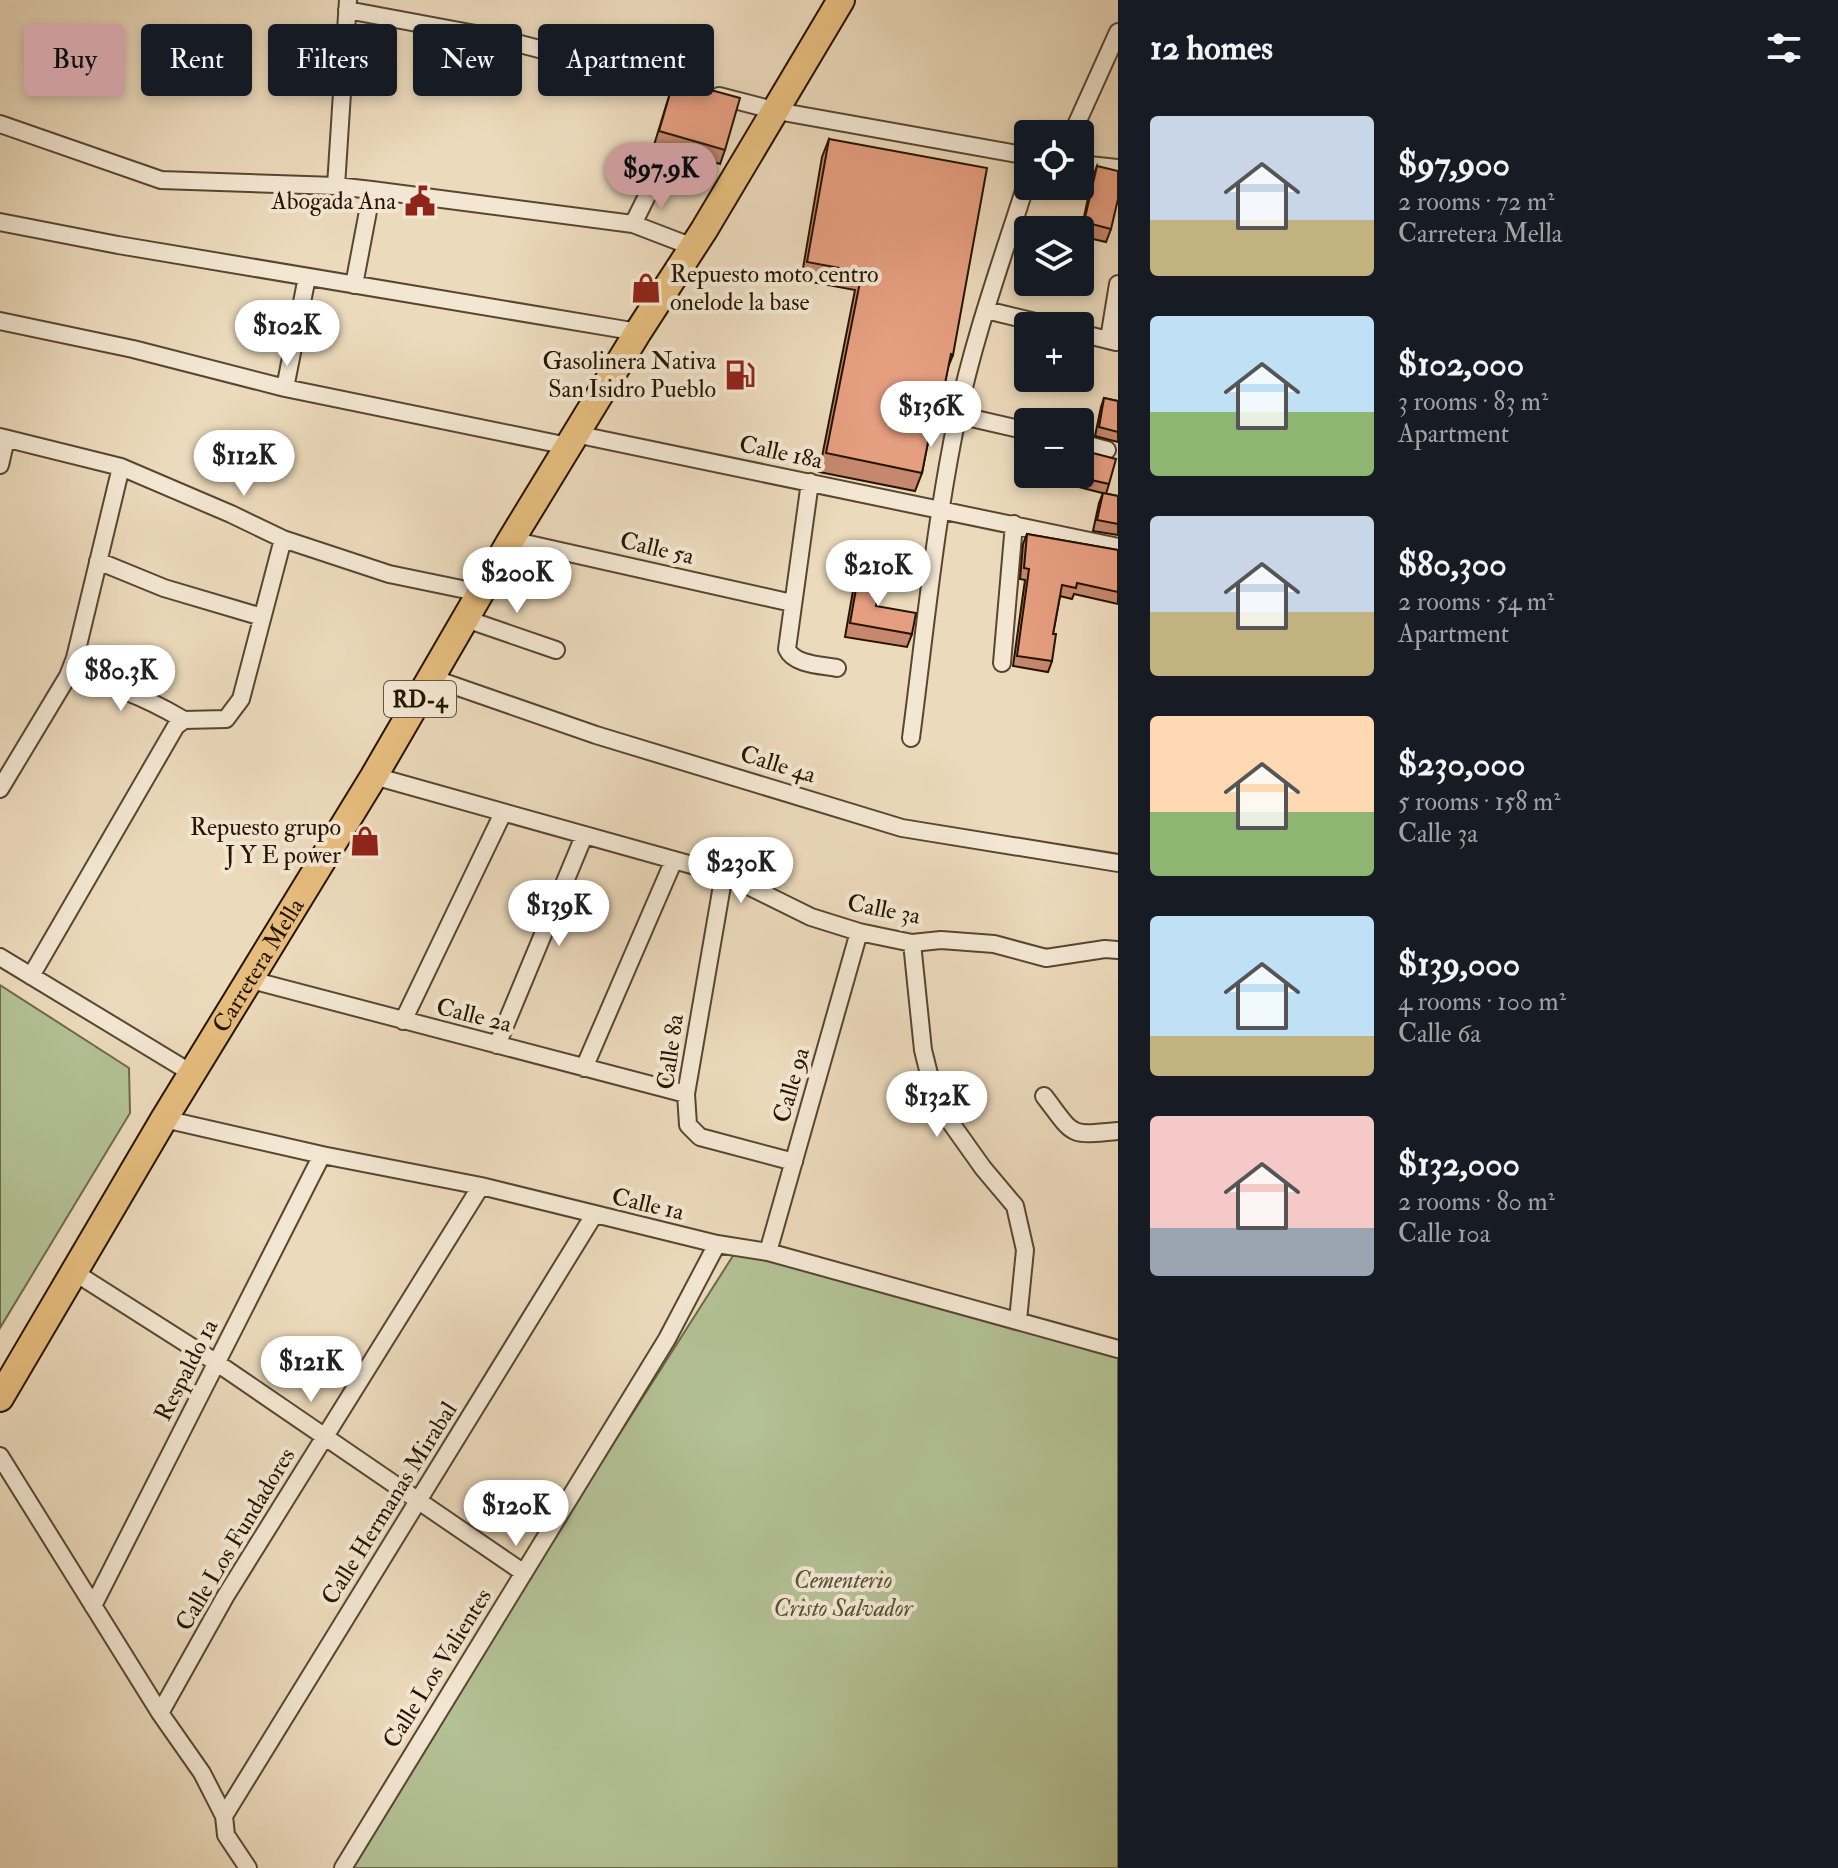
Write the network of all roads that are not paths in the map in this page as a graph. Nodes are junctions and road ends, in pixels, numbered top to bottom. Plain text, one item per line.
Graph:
1 (840, 0) edge
2 (347, 5) edge
3 (1118, 32) edge
4 (777, 111) junction
5 (1078, 120) edge
6 (0, 124) edge
7 (1014, 153) edge
8 (1094, 165) edge
9 (1118, 168) edge
10 (663, 179) dead end
11 (336, 186) junction
12 (372, 190) junction
13 (1021, 200) edge
14 (0, 222) edge
15 (633, 224) junction
16 (693, 247) junction
17 (307, 277) junction
18 (1118, 284) edge
19 (354, 285) junction
20 (986, 310) junction
21 (1014, 317) edge
22 (0, 321) edge
23 (638, 332) junction
24 (1113, 341) edge
25 (285, 388) junction
26 (958, 415) junction
27 (1014, 428) edge
28 (3, 438) edge
29 (572, 440) junction
30 (1094, 447) edge
31 (1107, 450) dead end
32 (0, 465) edge
33 (121, 467) junction
34 (810, 482) junction
35 (940, 509) junction
36 (1014, 524) junction
37 (283, 539) junction
38 (511, 540) junction
39 (1118, 547) edge
40 (98, 561) junction
41 (481, 593) junction
42 (792, 603) junction
43 (262, 617) junction
44 (466, 619) junction
45 (556, 650) dead end
46 (1002, 663) dead end
47 (837, 668) dead end
48 (68, 676) junction
49 (432, 678) junction
50 (184, 720) junction
51 (911, 738) dead end
52 (374, 776) junction
53 (0, 789) edge
54 (503, 813) junction
55 (584, 836) junction
56 (674, 860) junction
57 (1118, 863) edge
58 (724, 874) junction
59 (859, 932) junction
60 (912, 943) junction
61 (1118, 950) edge
62 (0, 957) edge
63 (31, 976) junction
64 (251, 980) junction
65 (403, 1021) junction
66 (497, 1045) junction
67 (584, 1068) junction
68 (193, 1074) junction
69 (686, 1094) junction
70 (1044, 1096) dead end
71 (164, 1119) junction
72 (1118, 1131) edge
73 (322, 1155) junction
74 (794, 1162) junction
75 (481, 1186) junction
76 (594, 1215) junction
77 (717, 1244) junction
78 (768, 1252) junction
79 (74, 1272) junction
80 (1018, 1320) junction
81 (1118, 1349) edge
82 (217, 1363) junction
83 (0, 1398) edge
84 (325, 1437) junction
85 (0, 1456) edge
86 (419, 1501) junction
87 (524, 1573) junction
88 (93, 1606) junction
89 (160, 1713) junction
90 (224, 1816) junction
91 (248, 1868) edge
92 (343, 1868) edge

1 - 4 main road, Carretera Mella / RD-4
2 - 4 street
2 - 11 street
3 - 5 street
4 - 7 street
4 - 16 main road, Carretera Mella / RD-4
6 - 11 street
8 - 9 street
10 - 15 street
11 - 12 street
12 - 15 street
12 - 19 street
13 - 20 street
14 - 17 street
15 - 16 street
16 - 23 main road, Carretera Mella / RD-4
17 - 19 street
17 - 25 street
18 - 24 street
19 - 23 street
20 - 21 street
20 - 26 street
22 - 25 street, Calle 18a
23 - 29 main road, Carretera Mella / RD-4
25 - 29 street, Calle 18a
26 - 27 street
26 - 35 street
28 - 32 street
28 - 33 street
29 - 34 street, Calle 18a
29 - 38 main road, Carretera Mella / RD-4
30 - 31 street
33 - 37 street
33 - 40 street
34 - 35 street, Calle 18a
34 - 42 street
35 - 36 street, Calle 18a
35 - 51 street
36 - 39 street, Calle 18a
36 - 46 street
37 - 41 street
37 - 43 street
38 - 41 main road, Carretera Mella / RD-4
38 - 42 street, Calle 5a
40 - 43 street
40 - 48 street
41 - 44 main road, Carretera Mella / RD-4
42 - 47 street
43 - 50 street
44 - 45 street
44 - 49 main road, Carretera Mella / RD-4
48 - 50 street
48 - 53 street
49 - 52 main road, Carretera Mella / RD-4
49 - 57 street, Calle 4a
50 - 63 street
52 - 54 street, Calle 3a
52 - 64 main road, Carretera Mella / RD-4
54 - 55 street, Calle 3a
54 - 65 street
55 - 56 street, Calle 3a
55 - 66 street
56 - 58 street, Calle 3a
56 - 67 street
58 - 59 street, Calle 3a
58 - 69 street, Calle 8a
59 - 60 street, Calle 3a
59 - 74 street, Calle 9a
60 - 61 street, Calle 3a
60 - 80 street
62 - 63 street
63 - 68 street
64 - 65 street, Calle 2a
64 - 68 main road, Carretera Mella / RD-4
65 - 66 street, Calle 2a
66 - 67 street, Calle 2a
67 - 69 street, Calle 2a
68 - 71 main road, Carretera Mella / RD-4
69 - 74 street, Calle 8a
70 - 72 street
71 - 73 street, Calle 1a
71 - 79 main road, Carretera Mella / RD-4
73 - 75 street, Calle 1a
73 - 82 street, Respaldo 1a
74 - 78 street, Calle 9a
75 - 76 street, Calle 1a
75 - 84 street, Calle Los Fundadores
76 - 77 street, Calle 1a
76 - 86 street, Calle Hermanas Mirabal
77 - 78 street, Calle 1a
77 - 87 street, Calle Los Valientes
78 - 80 street, Calle 1a
79 - 82 street
79 - 83 main road, Carretera Mella / RD-4
80 - 81 street, Calle 1a
82 - 84 street
82 - 88 street, Respaldo 1a
84 - 86 street
84 - 89 street, Calle Los Fundadores
85 - 88 street
86 - 87 street
86 - 90 street, Calle Hermanas Mirabal
87 - 92 street, Calle Los Valientes
88 - 89 street
89 - 90 street
90 - 91 street

